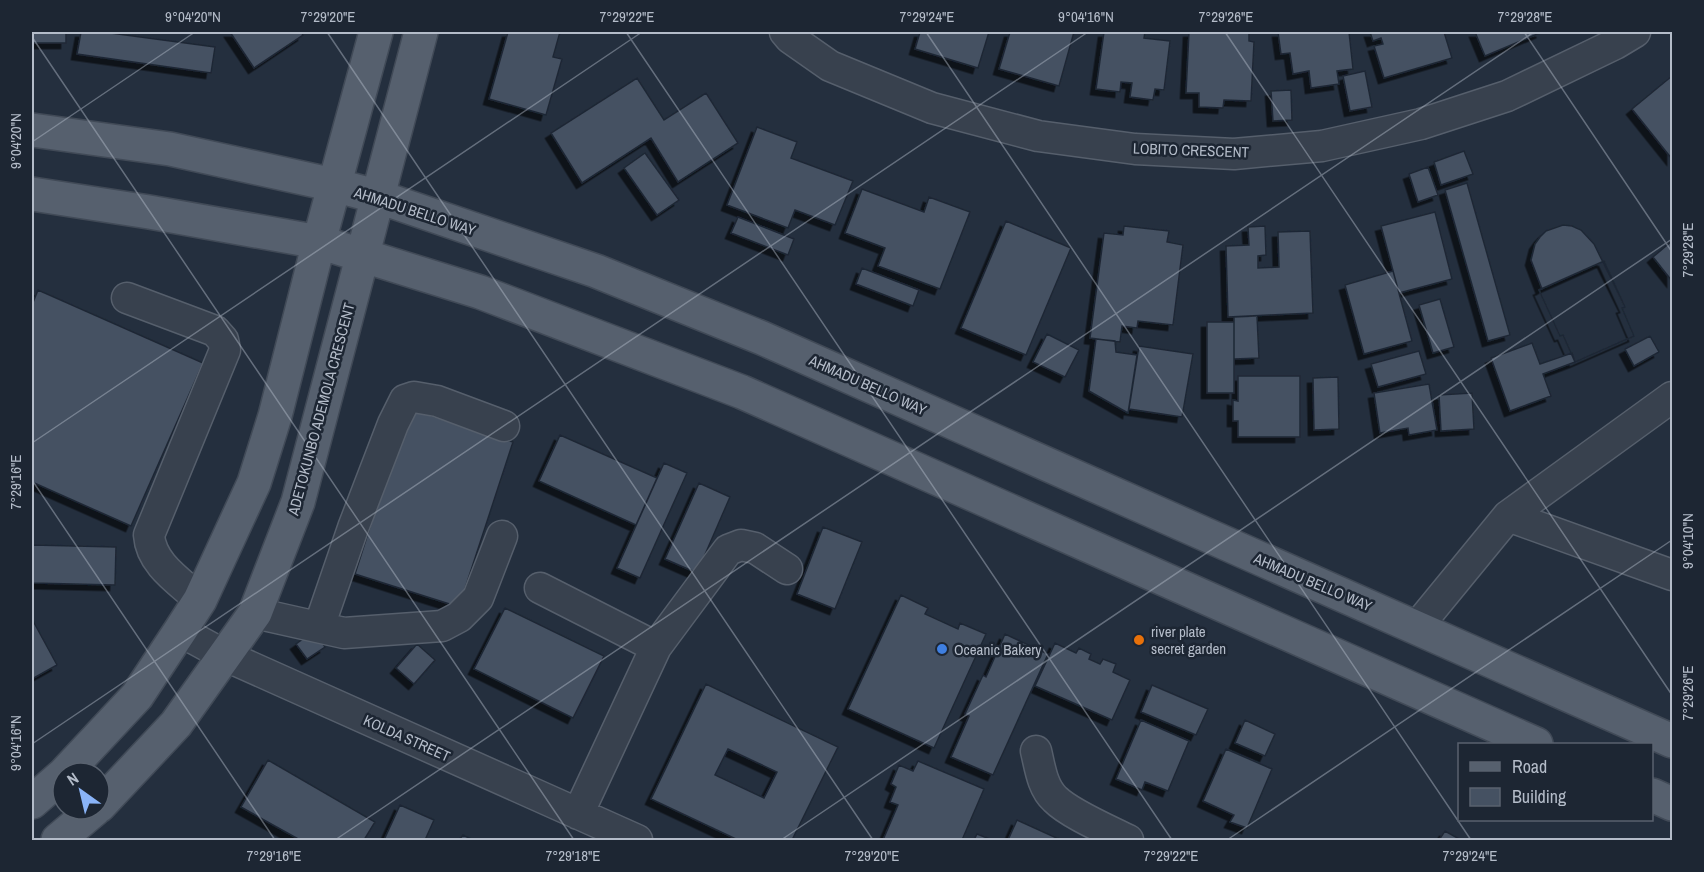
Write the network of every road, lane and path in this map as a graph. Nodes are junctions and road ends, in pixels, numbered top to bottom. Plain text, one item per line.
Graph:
1 (376, 32) edge
2 (421, 32) edge
3 (785, 32) edge
4 (1635, 32) edge
5 (32, 130) edge
6 (334, 184) junction
7 (32, 194) edge
8 (378, 197) junction
9 (319, 242) junction
10 (362, 255) junction
11 (127, 298) dead end
12 (1672, 397) edge
13 (504, 426) dead end
14 (1508, 516) junction
15 (502, 536) dead end
16 (787, 569) dead end
17 (1672, 575) edge
18 (540, 588) dead end
19 (200, 600) junction
20 (255, 613) junction
21 (319, 627) junction
22 (1417, 627) junction
23 (180, 631) junction
24 (656, 647) junction
25 (226, 656) junction
26 (1672, 741) edge
27 (1534, 743) edge
28 (1036, 751) dead end
29 (76, 761) edge
30 (51, 785) edge
31 (111, 793) edge
32 (1653, 795) edge
33 (32, 802) edge
34 (1672, 804) edge
35 (578, 814) junction
36 (81, 821) edge
37 (601, 834) edge
38 (58, 840) edge
39 (636, 840) edge
40 (1128, 840) edge

1 - 6 main road
2 - 8 main road, ADETOKUNBO ADEMOLA CRESCENT
3 - 4 street, LOBITO CRESCENT
5 - 6 main road, AHMADU BELLO WAY
6 - 8 main road, AHMADU BELLO WAY
6 - 9 main road
7 - 9 main road
8 - 10 main road, ADETOKUNBO ADEMOLA CRESCENT
8 - 22 main road, AHMADU BELLO WAY
9 - 10 main road
9 - 19 main road
10 - 20 main road, ADETOKUNBO ADEMOLA CRESCENT
10 - 27 main road
11 - 19 street
12 - 14 street
13 - 21 street
14 - 17 street
14 - 22 street
15 - 21 street
16 - 24 street
18 - 24 street
19 - 23 main road
20 - 21 street
20 - 25 main road, ADETOKUNBO ADEMOLA CRESCENT
22 - 26 main road, AHMADU BELLO WAY
23 - 25 street, KOLDA STREET
23 - 29 main road
24 - 35 street
25 - 31 main road, ADETOKUNBO ADEMOLA CRESCENT
25 - 35 street, KOLDA STREET
28 - 40 street
30 - 33 main road
32 - 34 main road
35 - 37 street, KOLDA STREET
36 - 38 main road
37 - 39 street, KOLDA STREET

